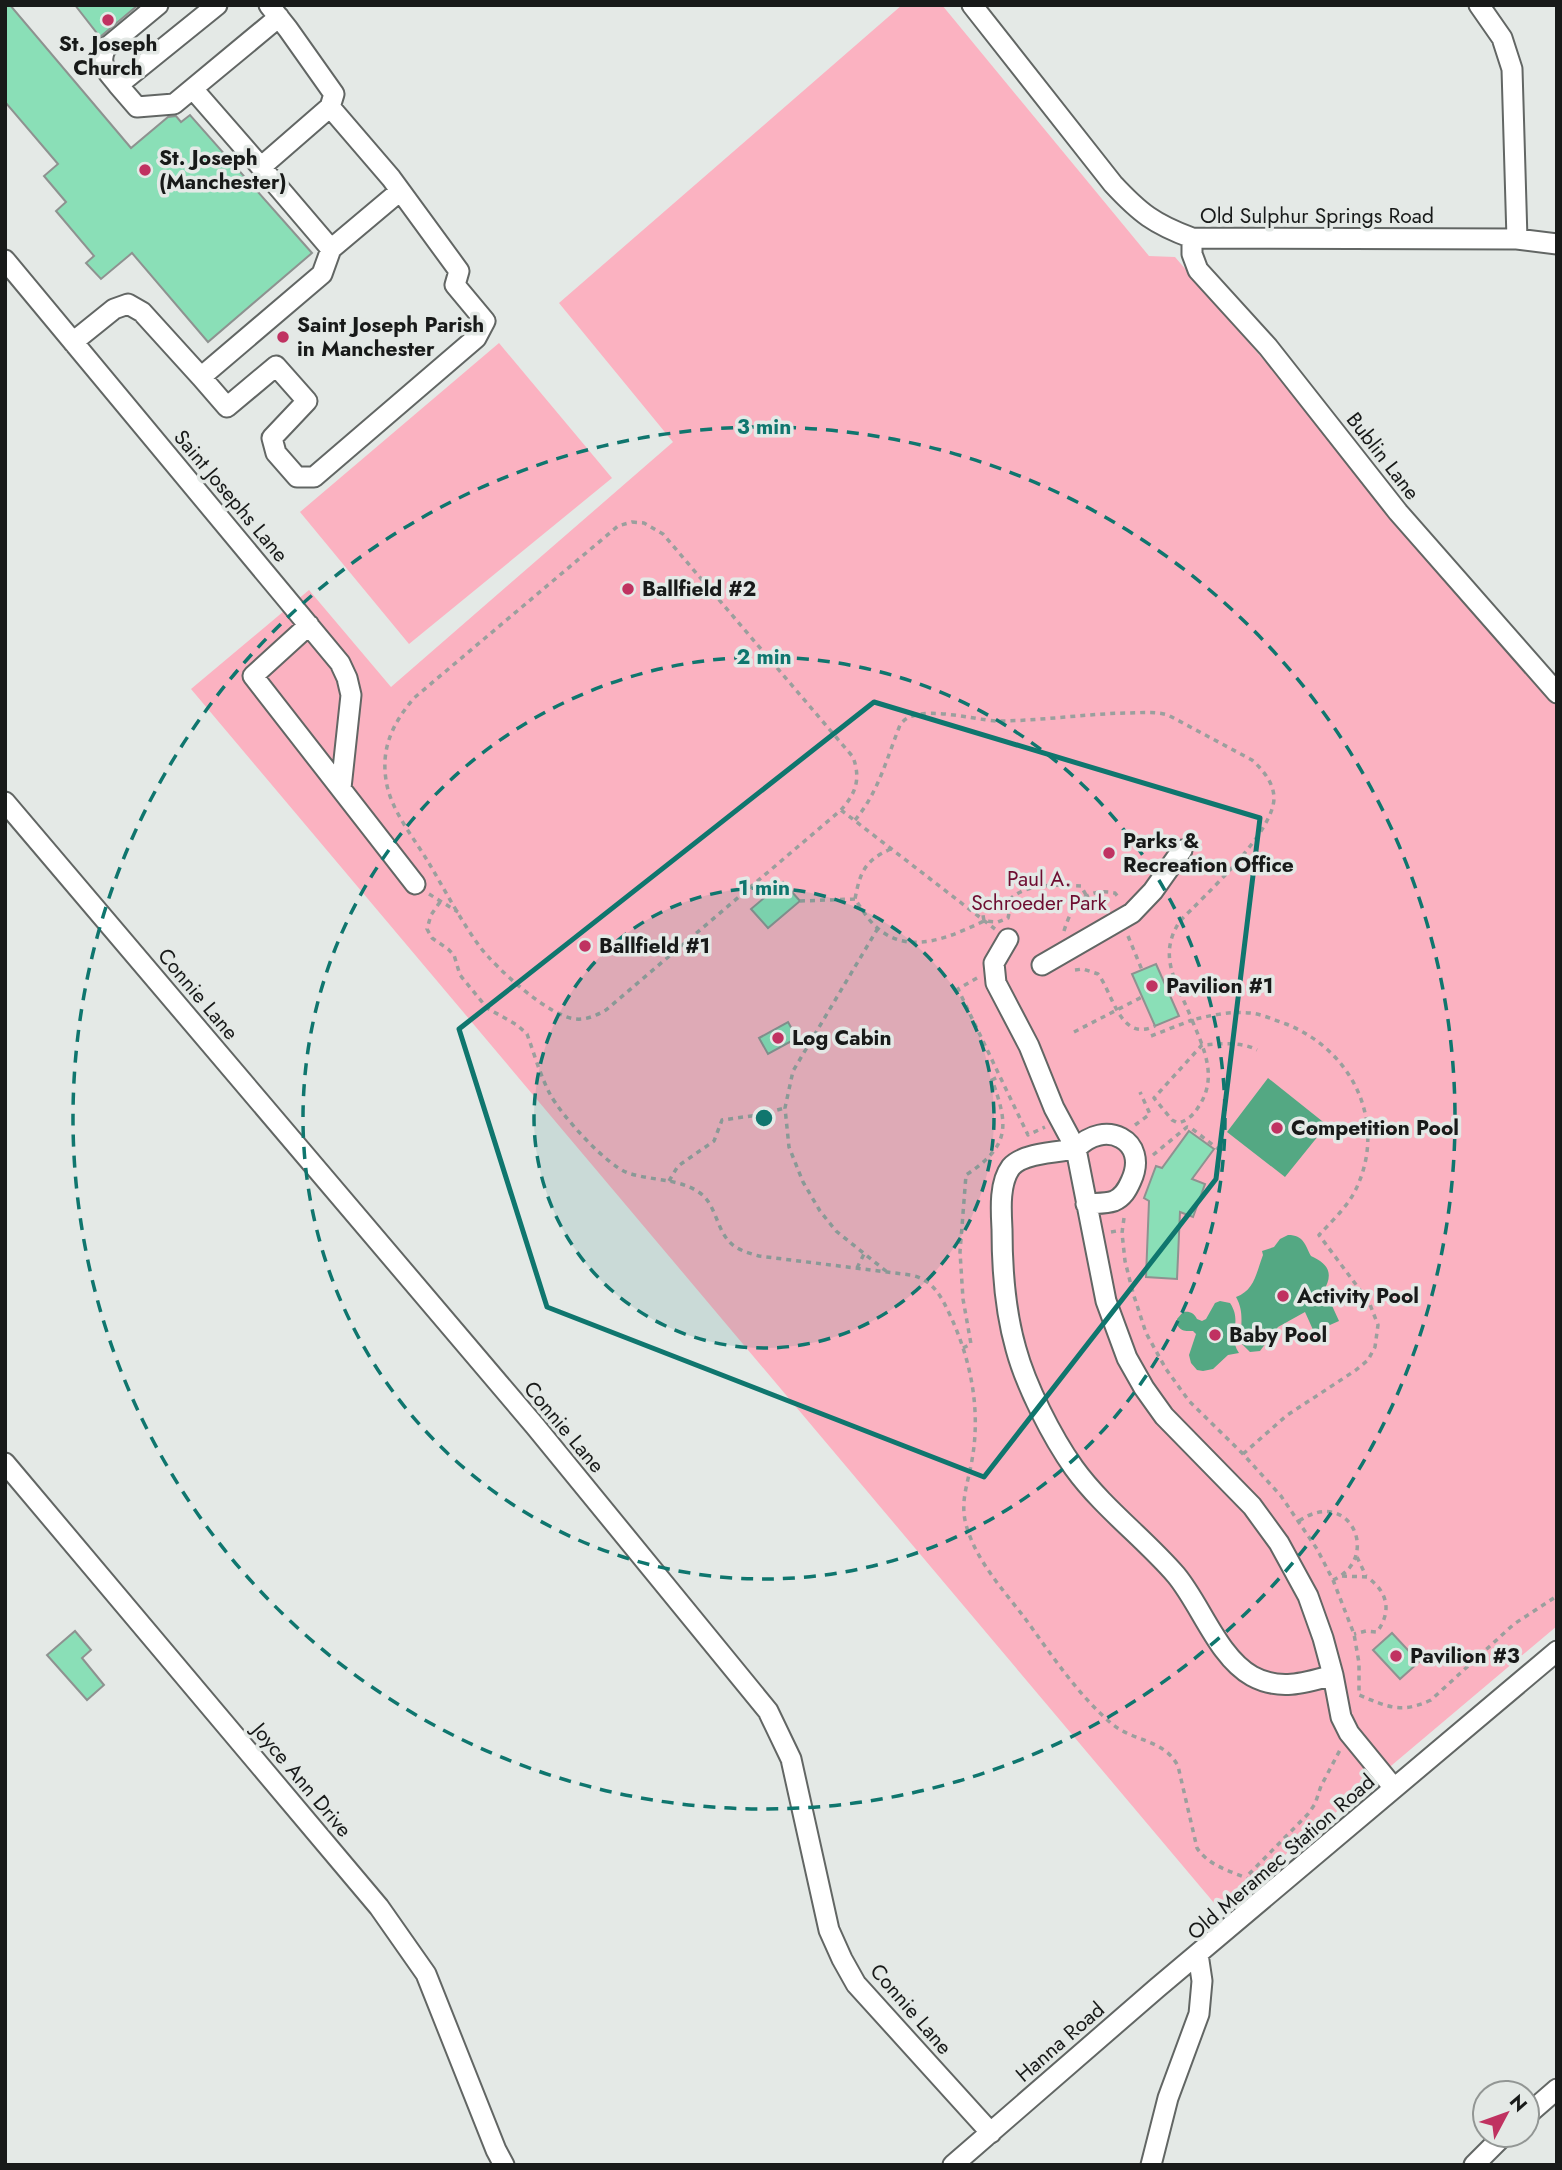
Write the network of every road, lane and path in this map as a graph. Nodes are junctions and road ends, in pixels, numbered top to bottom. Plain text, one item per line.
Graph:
1 (158, 5) edge
2 (217, 5) edge
3 (972, 5) edge
4 (1479, 5) edge
5 (274, 11) edge
6 (118, 85) junction
7 (193, 89) junction
8 (330, 107) junction
9 (261, 167) junction
10 (400, 191) junction
11 (1192, 238) junction
12 (1517, 239) junction
13 (1557, 244) edge
14 (331, 249) junction
15 (5, 260) edge
16 (73, 342) junction
17 (201, 377) junction
18 (309, 625) junction
19 (1557, 693) edge
20 (341, 788) junction
21 (5, 802) edge
22 (841, 810) junction
23 (855, 821) junction
24 (891, 849) junction
25 (1182, 850) dead end
26 (757, 882) junction
27 (415, 884) joint
28 (767, 895) dead end
29 (1086, 895) dead end
30 (855, 899) junction
31 (800, 901) dead end
32 (1008, 901) junction
33 (440, 902) junction
34 (460, 914) junction
35 (984, 921) junction
36 (878, 928) junction
37 (1008, 939) joint
38 (1042, 965) dead end
39 (1068, 973) dead end
40 (985, 974) dead end
41 (1142, 998) dead end
42 (1116, 1010) junction
43 (1192, 1020) junction
44 (1155, 1026) dead end
45 (1074, 1032) dead end
46 (1151, 1036) dead end
47 (1202, 1045) junction
48 (1257, 1050) dead end
49 (1000, 1076) junction
50 (1140, 1092) dead end
51 (785, 1108) junction
52 (1046, 1127) dead end
53 (1135, 1132) dead end
54 (1148, 1146) dead end
55 (1076, 1149) junction
56 (1222, 1152) dead end
57 (1152, 1156) junction
58 (1153, 1163) dead end
59 (669, 1181) junction
60 (1086, 1204) junction
61 (1122, 1230) dead end
62 (863, 1254) junction
63 (857, 1268) junction
64 (887, 1272) junction
65 (963, 1348) junction
66 (1243, 1454) junction
67 (5, 1463) edge
68 (1299, 1521) junction
69 (1356, 1554) junction
70 (1340, 1577) junction
71 (1367, 1577) junction
72 (1333, 1580) junction
73 (1557, 1596) edge
74 (1354, 1633) junction
75 (1557, 1651) edge
76 (1333, 1675) junction
77 (1349, 1733) junction
78 (1394, 1788) junction
79 (1198, 1954) junction
80 (1557, 2089) edge
81 (1541, 2103) edge
82 (991, 2133) junction
83 (1490, 2149) edge
84 (505, 2165) edge
85 (953, 2165) edge
86 (1151, 2165) edge
87 (1474, 2165) edge

1 - 6 street
2 - 6 street
3 - 11 street, Old Sulphur Springs Road
4 - 12 street
5 - 7 street
5 - 8 street
6 - 7 street
7 - 9 street
8 - 9 street
8 - 10 street
9 - 14 street
10 - 14 street
10 - 17 street
11 - 12 street, Old Sulphur Springs Road
11 - 19 street, Bublin Lane
12 - 13 street, Old Sulphur Springs Road
14 - 17 street
15 - 16 street, Saint Josephs Lane
16 - 17 street
16 - 18 street, Saint Josephs Lane
18 - 20 street, Saint Josephs Lane
18 - 20 street
20 - 27 street
21 - 82 street, Connie Lane
22 - 23 path
22 - 26 path
22 - 34 path
23 - 24 path
23 - 43 path
24 - 30 path
24 - 35 path
25 - 38 street
26 - 28 path
26 - 34 path
27 - 33 path
29 - 32 path
30 - 31 path
30 - 36 path
32 - 35 path
32 - 35 path
33 - 34 path
33 - 59 path
35 - 36 path
35 - 37 path
36 - 51 path
37 - 55 street
39 - 42 path
40 - 49 path
41 - 42 path
42 - 44 path
42 - 45 path
43 - 46 path
43 - 47 path
43 - 66 path
47 - 47 path
47 - 48 path
49 - 52 path
49 - 65 path
50 - 53 path
51 - 59 path
51 - 62 path
54 - 57 path
55 - 60 street
55 - 60 street
55 - 76 street
56 - 57 path
57 - 58 path
59 - 63 path
60 - 76 street
61 - 66 path
62 - 63 path
62 - 64 path
63 - 64 path
64 - 65 path
65 - 77 path
66 - 68 path
67 - 84 street, Joyce Ann Drive
68 - 69 path
68 - 72 path
69 - 70 path
69 - 71 path
70 - 71 path
70 - 72 path
71 - 74 path
72 - 74 path
73 - 74 path
75 - 78 street, Old Meramec Station Road
76 - 77 street
77 - 78 street
78 - 79 street, Old Meramec Station Road
79 - 82 street, Hanna Road
79 - 86 street, Old Meramec Station Road
80 - 81 street
82 - 85 street, Hanna Road
83 - 87 street

